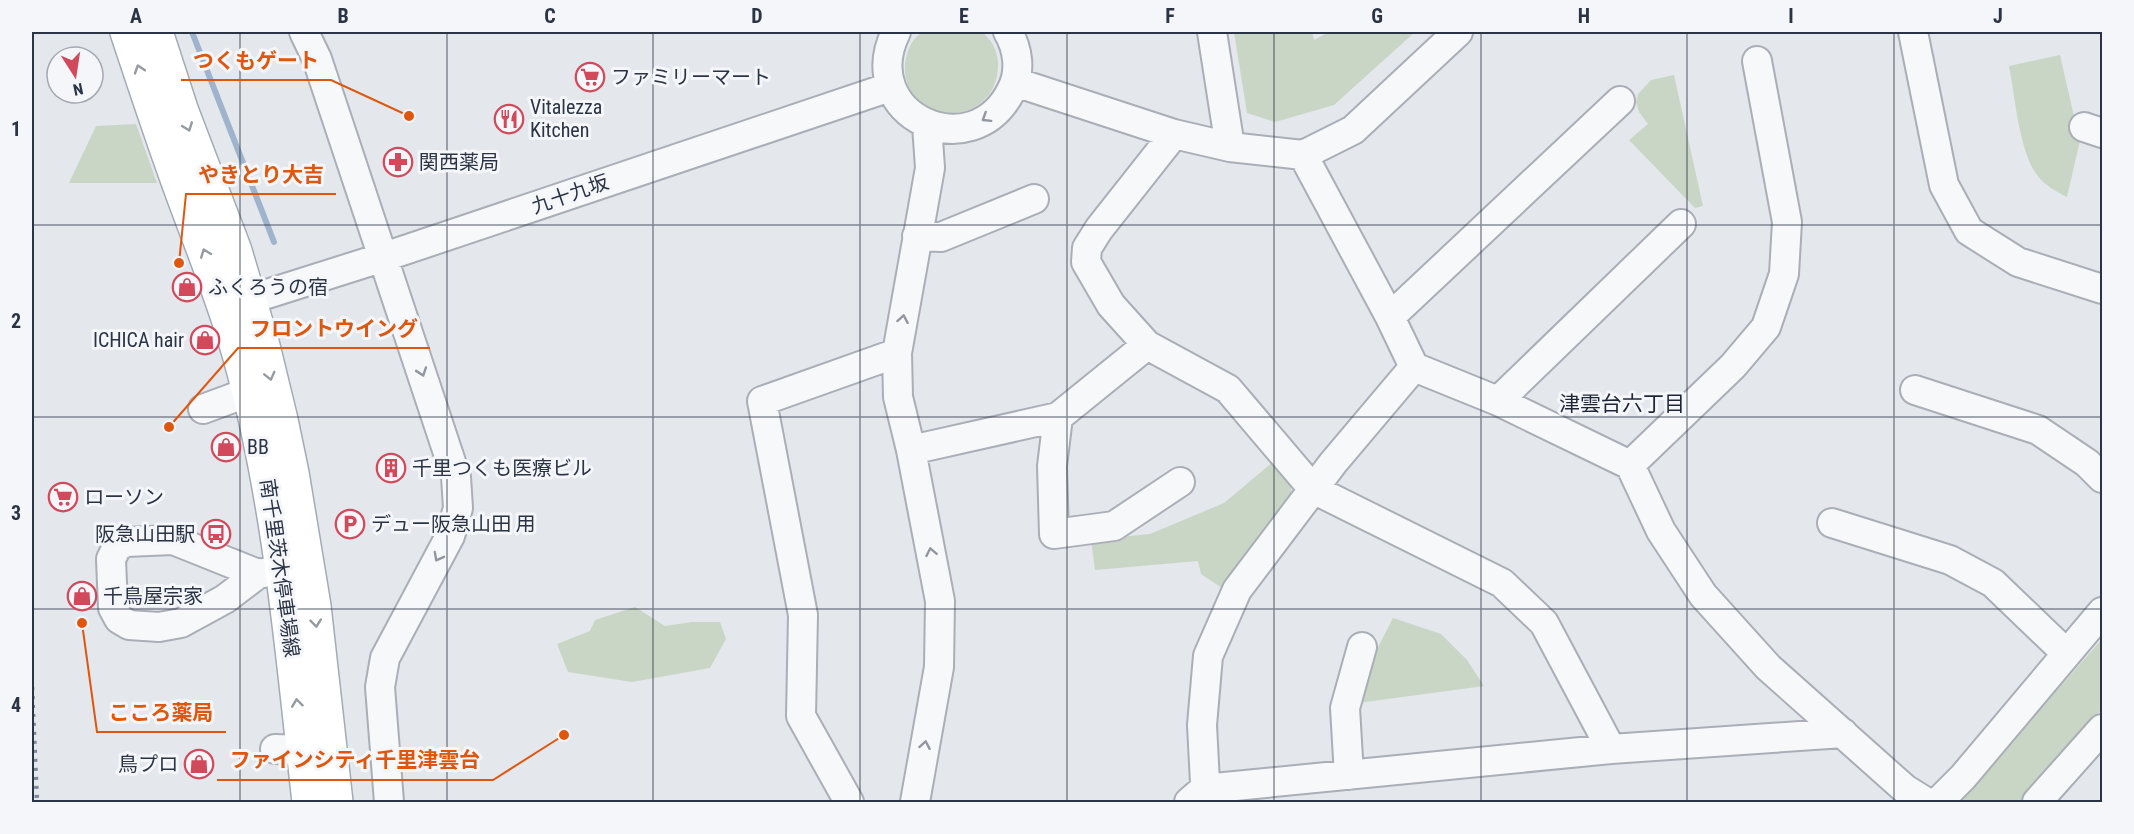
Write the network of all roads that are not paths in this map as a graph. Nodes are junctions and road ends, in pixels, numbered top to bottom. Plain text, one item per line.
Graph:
1 (127, 32) edge
2 (156, 32) edge
3 (304, 32) edge
4 (896, 32) edge
5 (1008, 32) edge
6 (1212, 32) edge
7 (1458, 32) edge
8 (1914, 32) edge
9 (1756, 61) dead end
10 (1015, 82) junction
11 (890, 87) junction
12 (1620, 101) dead end
13 (927, 125) junction
14 (1174, 134) junction
15 (1230, 147) junction
16 (1303, 155) junction
17 (1034, 199) dead end
18 (1681, 224) dead end
19 (917, 236) junction
20 (384, 257) junction
21 (2103, 289) edge
22 (237, 304) junction
23 (1390, 317) junction
24 (1147, 345) junction
25 (897, 353) junction
26 (1414, 367) junction
27 (1915, 390) dead end
28 (249, 392) junction
29 (1497, 401) junction
30 (203, 409) dead end
31 (1058, 417) junction
32 (911, 450) junction
33 (1630, 465) junction
34 (2103, 478) edge
35 (1180, 482) dead end
36 (1313, 489) junction
37 (1832, 523) dead end
38 (283, 570) junction
39 (2103, 612) edge
40 (1362, 647) dead end
41 (2066, 653) junction
42 (2102, 732) edge
43 (1843, 733) junction
44 (1611, 750) junction
45 (1349, 775) junction
46 (1200, 798) edge
47 (309, 802) edge
48 (336, 802) edge
49 (389, 802) edge
50 (849, 802) edge
51 (915, 802) edge
52 (1926, 802) edge
53 (1938, 802) edge
54 (2037, 802) edge

22 -> 1 main road, 南千里茨木停車場線
2 -> 22 main road, 南千里茨木停車場線
3 - 20 street
4 - 11 street
5 - 10 street
6 - 15 street
7 - 16 street
8 - 21 street
9 - 33 street
10 -> 13 street
10 - 14 street
11 - 13 street
11 - 20 street, 九十九坂
12 - 23 street
13 - 19 street
14 - 15 street
14 - 24 street
15 - 16 street
16 - 23 street
17 - 19 street
18 - 29 street
25 -> 19 street
20 - 22 street, 九十九坂
20 -> 49 street
22 - 28 main road, 南千里茨木停車場線
22 -> 38 main road, 南千里茨木停車場線
23 - 26 street
24 - 31 street
24 - 36 street
25 - 32 street
25 - 50 street
26 - 29 street
26 - 36 street
27 - 34 street
28 - 30 street
28 - 38 main road, 南千里茨木停車場線
29 - 33 street
31 - 32 street
31 - 35 street
51 -> 32 street
33 - 43 street
36 - 44 street
36 - 46 street
37 - 41 street
38 - 38 street
47 -> 38 main road, 南千里茨木停車場線
38 -> 48 main road, 南千里茨木停車場線
39 - 41 street
40 - 45 street
41 - 53 street
42 - 54 street
43 - 44 street
43 - 52 street
44 - 45 street
45 - 46 street

